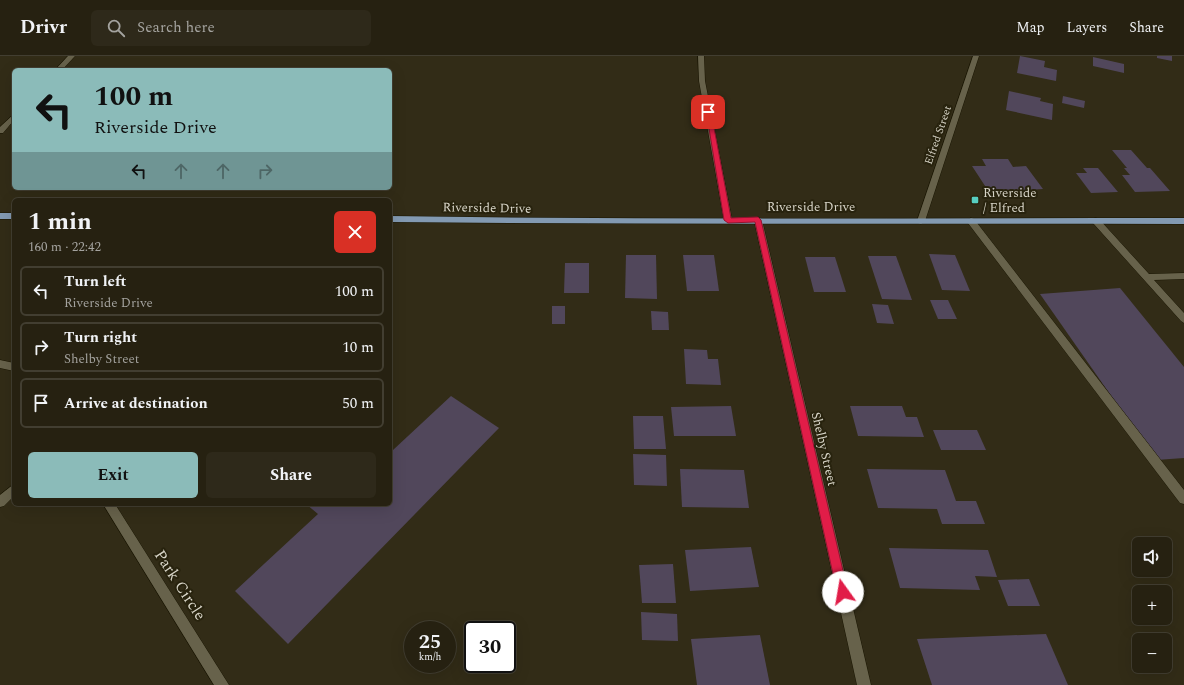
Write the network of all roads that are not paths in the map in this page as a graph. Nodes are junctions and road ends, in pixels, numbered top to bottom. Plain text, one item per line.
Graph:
1 (72, 56) edge
2 (701, 56) edge
3 (976, 56) edge
4 (60, 68) edge
5 (12, 118) edge
6 (0, 131) edge
7 (0, 216) edge
8 (12, 216) edge
9 (392, 219) edge
10 (728, 220) junction
11 (758, 220) junction
12 (921, 221) junction
13 (971, 221) junction
14 (1096, 221) junction
15 (1184, 221) edge
16 (1184, 276) edge
17 (1146, 277) junction
18 (1184, 319) edge
19 (0, 364) edge
20 (12, 367) edge
21 (12, 492) edge
22 (1184, 499) edge
23 (0, 502) edge
24 (110, 506) edge
25 (222, 685) edge
26 (864, 685) edge

1 - 4 street
2 - 10 street
3 - 12 street, Elfred Street
5 - 6 street
7 - 8 main road
9 - 10 main road, Riverside Drive
10 - 11 main road, Riverside Drive
11 - 12 main road, Riverside Drive
11 - 26 street, Shelby Street
12 - 13 main road, Riverside Drive
13 - 14 main road, Riverside Drive
13 - 22 street
14 - 15 main road, Riverside Drive
14 - 17 street
16 - 17 street
17 - 18 street
19 - 20 street
21 - 23 street
24 - 25 street, Park Circle

